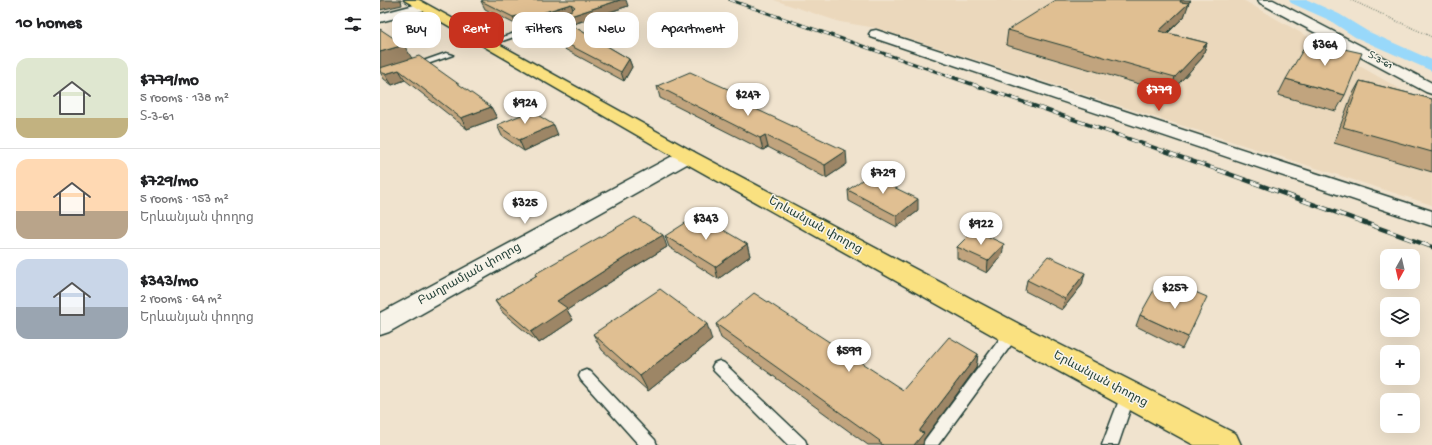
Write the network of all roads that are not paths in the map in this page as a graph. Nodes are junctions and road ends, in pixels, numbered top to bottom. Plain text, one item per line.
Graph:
1 (1264, 0) edge
2 (416, 3) edge
3 (380, 18) edge
4 (449, 22) edge
5 (876, 34) dead end
6 (495, 48) edge
7 (449, 55) dead end
8 (408, 68) edge
9 (1432, 89) edge
10 (687, 156) junction
11 (1432, 219) edge
12 (380, 325) edge
13 (1012, 333) junction
14 (719, 367) dead end
15 (586, 376) dead end
16 (1128, 395) junction
17 (649, 445) edge
18 (799, 445) edge
19 (929, 445) edge
20 (1110, 445) edge
21 (1225, 445) edge

1 - 9 street, Տ-3-61 / Տ-3-61
2 - 3 street
2 - 4 highway, Երևանյան փողոց
5 - 11 street
6 - 10 highway, Երևանյան փողոց
7 - 8 lane
10 - 12 street, Բաղրամյան փողոց
10 - 13 highway, Երևանյան փողոց
13 - 16 highway, Երևանյան փողոց
13 - 19 lane
14 - 18 lane
15 - 17 lane
16 - 20 lane
16 - 21 highway, Երևանյան փողոց

